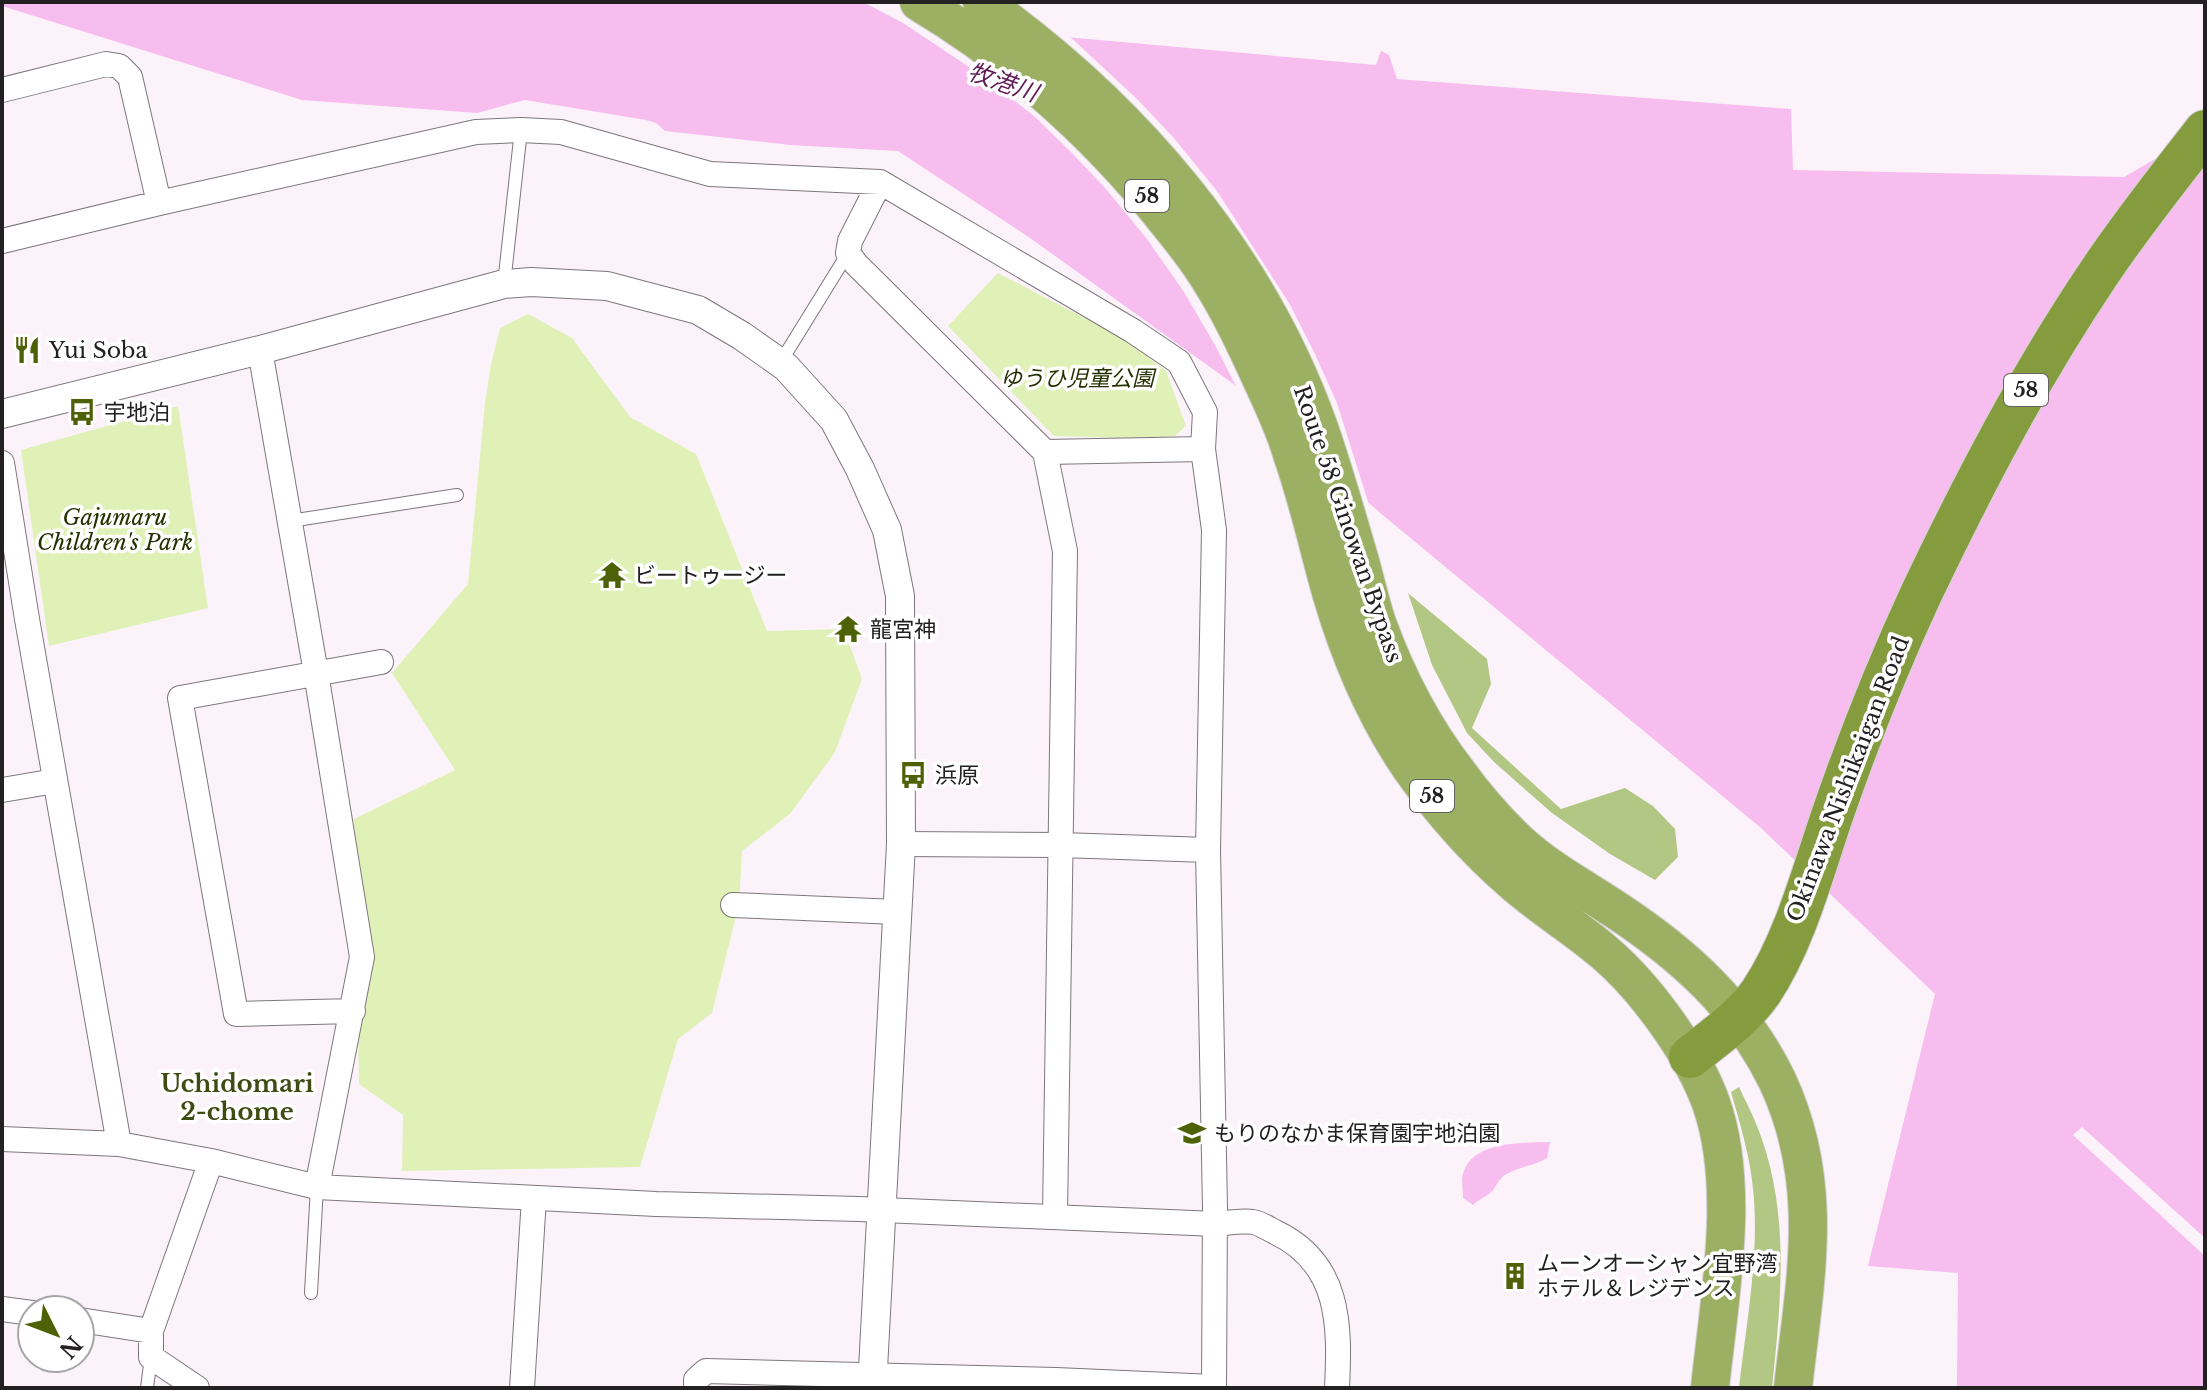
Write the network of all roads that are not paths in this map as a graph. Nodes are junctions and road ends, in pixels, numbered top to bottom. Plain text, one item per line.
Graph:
1 (919, 2) edge
2 (982, 2) edge
3 (2, 90) edge
4 (521, 130) junction
5 (2205, 131) edge
6 (880, 182) junction
7 (159, 203) junction
8 (2, 241) edge
9 (848, 253) junction
10 (504, 284) junction
11 (260, 350) junction
12 (785, 355) dead end
13 (2, 414) edge
14 (1203, 449) junction
15 (1045, 452) junction
16 (2, 463) edge
17 (457, 495) dead end
18 (290, 521) junction
19 (381, 662) dead end
20 (316, 673) junction
21 (55, 781) junction
22 (2, 790) edge
23 (901, 844) junction
24 (1061, 845) junction
25 (1208, 850) junction
26 (733, 905) dead end
27 (897, 912) junction
28 (353, 1011) junction
29 (1739, 1018) junction
30 (1690, 1057) junction
31 (2, 1139) edge
32 (119, 1144) junction
33 (211, 1161) junction
34 (317, 1187) junction
35 (534, 1198) junction
36 (881, 1210) junction
37 (1055, 1216) junction
38 (1216, 1224) junction
39 (311, 1293) dead end
40 (96, 1322) edge
41 (151, 1331) junction
42 (151, 1357) junction
43 (872, 1382) edge
44 (1056, 1384) edge
45 (147, 1388) edge
46 (197, 1388) edge
47 (522, 1388) edge
48 (696, 1388) edge
49 (1337, 1388) edge
50 (1710, 1388) edge
51 (1793, 1388) edge

1 - 30 highway, Route 58 Ginowan Bypass / 58
2 - 29 highway, Route 58 Ginowan Bypass / 58
3 - 7 street
4 - 6 street
4 - 7 street
4 - 10 lane
5 - 29 highway, Okinawa Nishikaigan Road / 58
6 - 9 street
6 - 14 street
7 - 8 street
9 - 12 lane
9 - 15 street
10 - 11 street
10 - 23 street
11 - 13 street
11 - 18 street
14 - 15 street
14 - 25 street
15 - 24 street
16 - 21 street
17 - 18 lane
18 - 20 street
19 - 20 street
20 - 28 street
20 - 28 street
21 - 22 street
21 - 32 street
23 - 24 street
23 - 27 street
24 - 25 street
24 - 37 street
25 - 38 street
26 - 27 street
27 - 36 street
28 - 34 street
29 - 30 highway, 58
29 - 51 highway, Route 58 Ginowan Bypass / 58
30 - 50 highway, Route 58 Ginowan Bypass / 58
31 - 32 street
32 - 33 street
33 - 34 street
33 - 41 street
34 - 35 street
34 - 39 lane
35 - 36 street
35 - 47 street
36 - 37 street
36 - 43 street
37 - 38 street
38 - 44 street
38 - 49 street
40 - 41 street
41 - 42 street
42 - 45 lane
42 - 46 street
43 - 44 street
43 - 48 street

